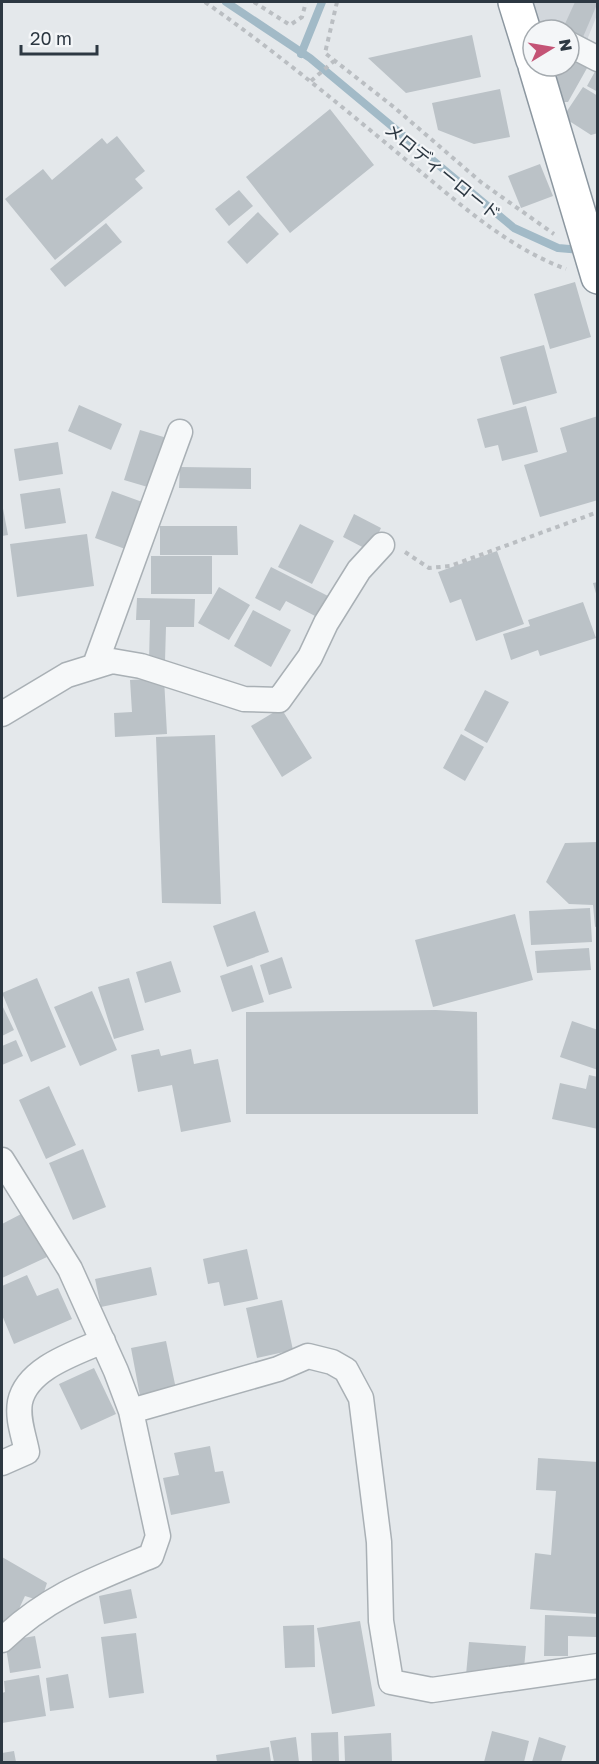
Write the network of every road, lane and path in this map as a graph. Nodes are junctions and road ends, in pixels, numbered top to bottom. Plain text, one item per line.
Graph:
1 (206, 2) edge
2 (254, 2) edge
3 (306, 2) edge
4 (338, 2) edge
5 (581, 50) edge
6 (597, 59) edge
7 (334, 61) junction
8 (538, 78) edge
9 (311, 81) junction
10 (589, 260) edge
11 (180, 432) dead end
12 (597, 512) edge
13 (382, 545) joint
14 (95, 665) junction
15 (2, 714) edge
16 (2, 1160) edge
17 (103, 1341) junction
18 (131, 1411) junction
19 (2, 1463) edge
20 (2, 1640) edge
21 (597, 1666) edge

1 - 9 path, メロディーロード
2 - 3 path
4 - 7 path
5 - 6 street
7 - 9 path
7 - 10 path, メロディーロード
8 - 10 highway
9 - 10 path, メロディーロード
11 - 14 street
12 - 13 path
13 - 14 street
14 - 15 street
16 - 17 street
17 - 18 street
17 - 19 street
18 - 20 street
18 - 21 street

